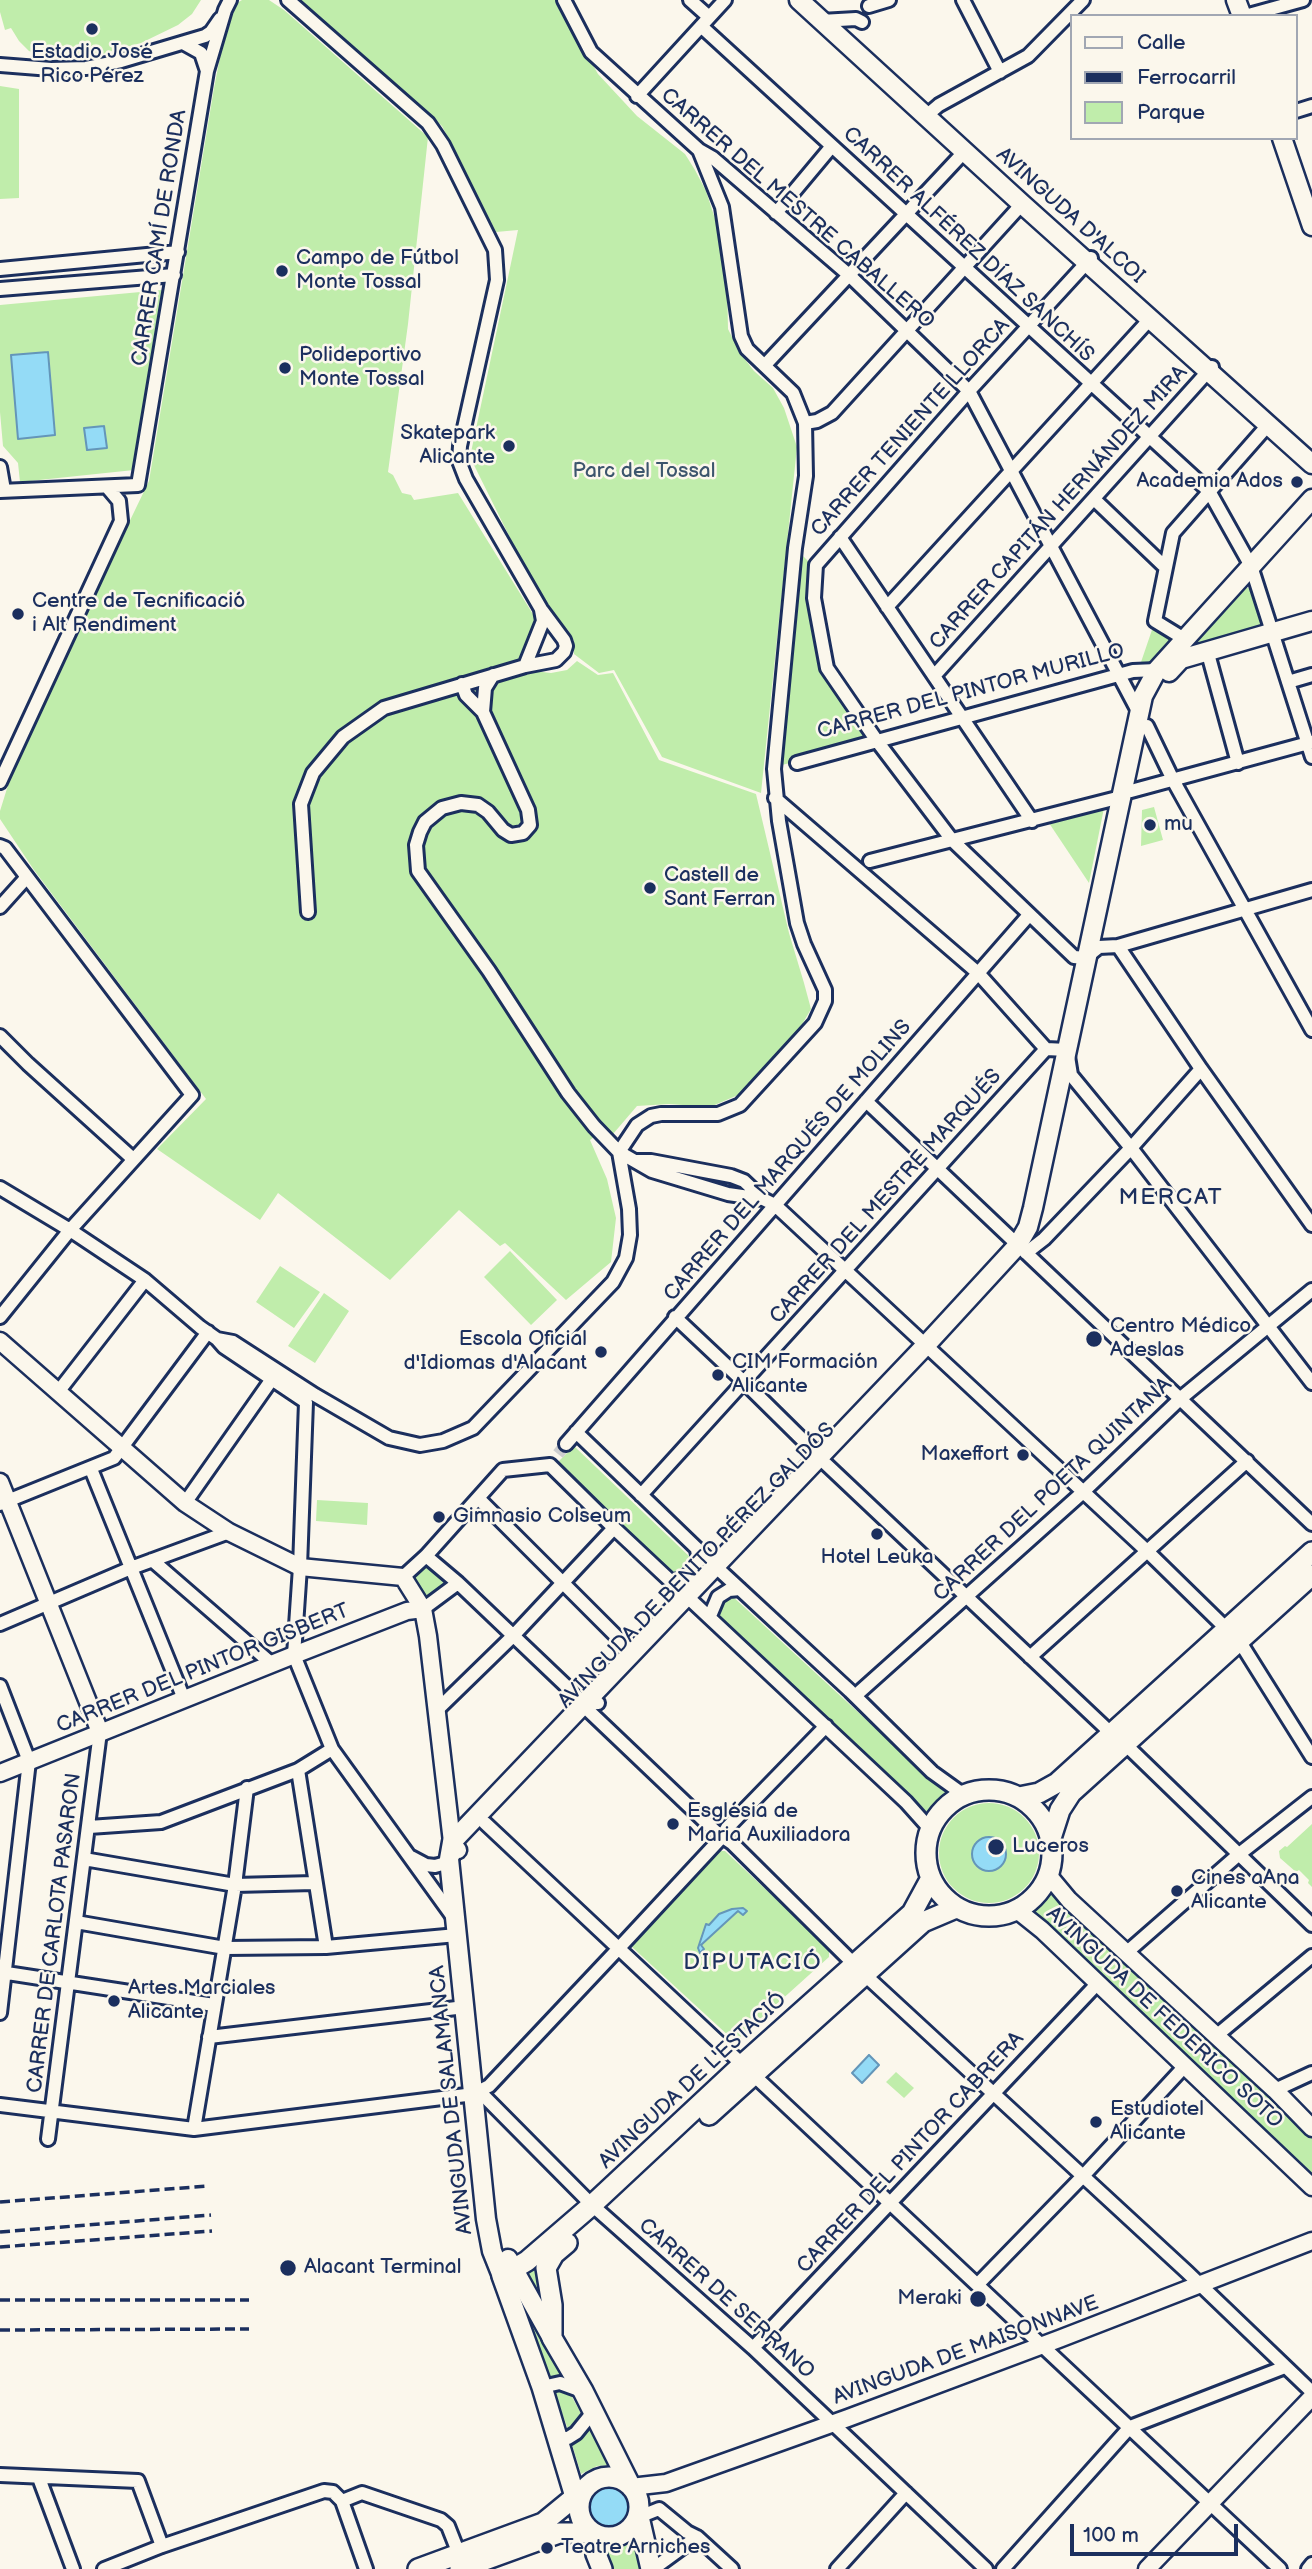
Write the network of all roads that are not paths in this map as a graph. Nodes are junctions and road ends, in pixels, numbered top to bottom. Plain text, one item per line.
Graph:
1 (288, 0) edge
2 (564, 0) edge
3 (690, 0) edge
4 (725, 0) edge
5 (799, 0) edge
6 (889, 0) edge
7 (963, 0) edge
8 (1303, 0) edge
9 (1075, 2) edge
10 (228, 5) edge
11 (869, 6) dead end
12 (1250, 14) edge
13 (821, 20) junction
14 (705, 22) junction
15 (862, 22) dead end
16 (183, 43) junction
17 (0, 65) edge
18 (207, 71) junction
19 (1000, 72) junction
20 (637, 96) junction
21 (926, 116) junction
22 (1283, 140) edge
23 (832, 146) junction
24 (699, 150) junction
25 (965, 152) junction
26 (1022, 204) junction
27 (776, 213) junction
28 (906, 214) junction
29 (1312, 226) edge
30 (178, 252) junction
31 (1089, 259) junction
32 (965, 268) junction
33 (0, 269) edge
34 (174, 275) junction
35 (849, 275) junction
36 (0, 289) edge
37 (1150, 319) junction
38 (1028, 326) junction
39 (909, 331) junction
40 (765, 365) junction
41 (1211, 368) junction
42 (1091, 384) junction
43 (969, 391) junction
44 (805, 423) junction
45 (1268, 425) junction
46 (1149, 437) junction
47 (1312, 464) edge
48 (0, 467) edge
49 (1011, 470) junction
50 (108, 488) junction
51 (2, 490) edge
52 (1209, 491) junction
53 (1094, 499) junction
54 (1312, 499) edge
55 (839, 537) junction
56 (1051, 545) junction
57 (1251, 566) junction
58 (1165, 568) junction
59 (887, 607) junction
60 (541, 609) junction
61 (1312, 621) edge
62 (1272, 632) junction
63 (561, 635) junction
64 (536, 640) junction
65 (1186, 640) junction
66 (1207, 650) junction
67 (551, 662) junction
68 (526, 666) junction
69 (1157, 670) junction
70 (1119, 674) junction
71 (1312, 675) edge
72 (492, 676) junction
73 (934, 676) junction
74 (1288, 682) junction
75 (462, 684) junction
76 (483, 712) junction
77 (962, 718) junction
78 (1142, 718) junction
79 (877, 741) junction
80 (1310, 743) edge
81 (1312, 757) edge
82 (797, 763) dead end
83 (1238, 763) junction
84 (1173, 780) junction
85 (0, 782) edge
86 (1126, 794) junction
87 (775, 798) junction
88 (1032, 821) junction
89 (952, 841) junction
90 (0, 846) edge
91 (870, 861) dead end
92 (27, 877) junction
93 (1312, 890) edge
94 (0, 907) edge
95 (1245, 909) junction
96 (308, 912) dead end
97 (1029, 915) junction
98 (1118, 946) junction
99 (1092, 953) junction
100 (978, 973) junction
101 (1312, 1030) edge
102 (0, 1036) edge
103 (1046, 1049) junction
104 (1066, 1049) junction
105 (1201, 1069) junction
106 (1071, 1075) junction
107 (866, 1101) junction
108 (1131, 1148) junction
109 (619, 1152) junction
110 (132, 1158) junction
111 (937, 1170) junction
112 (0, 1188) edge
113 (769, 1202) junction
114 (1312, 1225) edge
115 (70, 1230) junction
116 (1022, 1250) junction
117 (846, 1271) junction
118 (145, 1280) junction
119 (1312, 1290) edge
120 (0, 1317) edge
121 (675, 1317) junction
122 (1268, 1327) junction
123 (212, 1335) junction
124 (0, 1341) edge
125 (929, 1349) junction
126 (272, 1379) junction
127 (743, 1381) junction
128 (1312, 1383) edge
129 (58, 1392) junction
130 (1181, 1398) junction
131 (576, 1433) junction
132 (121, 1448) junction
133 (558, 1454) junction
134 (822, 1460) junction
135 (1247, 1461) junction
136 (91, 1469) junction
137 (0, 1482) edge
138 (1082, 1493) junction
139 (641, 1495) junction
140 (478, 1498) junction
141 (4, 1503) edge
142 (185, 1503) junction
143 (1312, 1524) edge
144 (614, 1528) junction
145 (229, 1532) junction
146 (697, 1550) junction
147 (1148, 1552) junction
148 (1312, 1552) edge
149 (426, 1556) junction
150 (152, 1560) junction
151 (300, 1567) junction
152 (131, 1568) junction
153 (718, 1570) junction
154 (1312, 1575) edge
155 (403, 1577) junction
156 (562, 1582) junction
157 (673, 1582) junction
158 (458, 1583) junction
159 (740, 1589) junction
160 (966, 1597) junction
161 (691, 1598) junction
162 (49, 1604) junction
163 (423, 1609) junction
164 (710, 1616) junction
165 (0, 1624) edge
166 (513, 1636) junction
167 (1234, 1636) junction
168 (633, 1653) junction
169 (294, 1654) junction
170 (1030, 1657) junction
171 (272, 1664) junction
172 (0, 1686) edge
173 (855, 1696) junction
174 (184, 1699) junction
175 (591, 1706) junction
176 (437, 1710) junction
177 (826, 1726) junction
178 (100, 1732) junction
179 (1119, 1740) junction
180 (332, 1749) junction
181 (1312, 1757) edge
182 (29, 1761) junction
183 (298, 1770) junction
184 (0, 1773) edge
185 (247, 1788) junction
186 (964, 1795) junction
187 (1019, 1797) junction
188 (1312, 1797) edge
189 (485, 1823) junction
190 (89, 1827) junction
191 (931, 1830) junction
192 (722, 1837) junction
193 (1051, 1838) junction
194 (453, 1851) junction
195 (408, 1855) junction
196 (1238, 1855) junction
197 (85, 1859) junction
198 (1049, 1876) junction
199 (930, 1878) junction
200 (314, 1883) junction
201 (235, 1885) junction
202 (956, 1908) junction
203 (1017, 1910) junction
204 (76, 1922) junction
205 (1312, 1924) edge
206 (456, 1927) junction
207 (326, 1947) junction
208 (225, 1948) junction
209 (619, 1948) junction
210 (1126, 1953) junction
211 (1312, 1956) edge
212 (860, 1969) junction
213 (2, 1972) edge
214 (69, 1983) junction
215 (1097, 1984) junction
216 (214, 2005) junction
217 (465, 2007) junction
218 (0, 2013) edge
219 (1216, 2036) junction
220 (209, 2037) junction
221 (1184, 2067) junction
222 (748, 2070) junction
223 (1312, 2073) edge
224 (1275, 2091) junction
225 (994, 2092) junction
226 (480, 2093) junction
227 (0, 2105) edge
228 (52, 2112) junction
229 (1312, 2127) edge
230 (194, 2129) junction
231 (48, 2139) dead end
232 (1084, 2175) junction
233 (1312, 2187) edge
234 (890, 2202) junction
235 (597, 2209) junction
236 (1312, 2241) edge
237 (548, 2262) joint
238 (508, 2272) junction
239 (978, 2284) junction
240 (1200, 2285) junction
241 (552, 2338) junction
242 (1042, 2345) junction
243 (753, 2348) junction
244 (1285, 2367) junction
245 (542, 2387) junction
246 (583, 2391) junction
247 (1312, 2394) edge
248 (593, 2412) junction
249 (831, 2423) junction
250 (1130, 2427) junction
251 (558, 2438) junction
252 (0, 2475) edge
253 (39, 2477) junction
254 (631, 2487) junction
255 (906, 2493) junction
256 (337, 2497) junction
257 (580, 2498) junction
258 (1209, 2504) junction
259 (639, 2516) junction
260 (593, 2532) junction
261 (697, 2537) junction
262 (162, 2546) junction
263 (1312, 2564) edge
264 (464, 2565) edge
265 (73, 2569) edge
266 (104, 2569) edge
267 (366, 2569) edge
268 (418, 2569) edge
269 (602, 2569) edge
270 (652, 2569) edge
271 (732, 2569) edge
272 (837, 2569) edge
273 (986, 2569) edge
274 (1003, 2569) edge
275 (1147, 2569) edge
276 (1280, 2569) edge
277 (1308, 2569) edge

1 - 60 street
2 - 20 street, CARRER DEL MESTRE CABALLERO
3 - 14 street, CARRER ALFÉREZ DÍAZ SANCHÍS
4 - 14 street
5 - 13 main road, AVINGUDA D'ALCOI
6 - 11 street
7 - 19 street
8 - 12 street
9 - 19 street
10 - 16 street
10 - 18 street, CARRER CAMÍ DE RONDA
13 - 15 street
13 - 21 main road, AVINGUDA D'ALCOI
14 - 20 street
14 - 23 street, CARRER ALFÉREZ DÍAZ SANCHÍS
16 - 17 street
16 - 18 street
18 - 30 street, CARRER CAMÍ DE RONDA
19 - 21 street
20 - 24 street, CARRER DEL MESTRE CABALLERO
21 - 25 main road, AVINGUDA D'ALCOI
22 - 29 main road
23 - 27 street
23 - 28 street, CARRER ALFÉREZ DÍAZ SANCHÍS
24 - 27 street, CARRER DEL MESTRE CABALLERO
24 - 40 street
25 - 26 main road, AVINGUDA D'ALCOI
25 - 28 street
26 - 31 main road, AVINGUDA D'ALCOI
26 - 32 street
27 - 35 street, CARRER DEL MESTRE CABALLERO
28 - 32 street, CARRER ALFÉREZ DÍAZ SANCHÍS
28 - 35 street
30 - 33 street
30 - 34 street, CARRER CAMÍ DE RONDA
31 - 37 main road, AVINGUDA D'ALCOI
31 - 38 street, CARRER TENIENTE LLORCA
32 - 38 street, CARRER ALFÉREZ DÍAZ SANCHÍS
32 - 39 street
34 - 36 street
34 - 50 street, CARRER CAMÍ DE RONDA
35 - 39 street, CARRER DEL MESTRE CABALLERO
35 - 40 street
37 - 41 main road, AVINGUDA D'ALCOI
37 - 42 street
38 - 42 street, CARRER ALFÉREZ DÍAZ SANCHÍS
38 - 43 street, CARRER TENIENTE LLORCA
39 - 43 street, CARRER DEL MESTRE CABALLERO
39 - 44 street
40 - 44 street
41 - 45 main road, AVINGUDA D'ALCOI
41 - 46 street, CARRER CAPITÁN HERNÁNDEZ MIRA
42 - 46 street, CARRER ALFÉREZ DÍAZ SANCHÍS
42 - 49 street
43 - 49 street, CARRER DEL MESTRE CABALLERO
43 - 55 street, CARRER TENIENTE LLORCA
44 - 87 street
45 - 47 main road, AVINGUDA D'ALCOI
45 - 52 street
46 - 52 street, CARRER ALFÉREZ DÍAZ SANCHÍS
46 - 53 street, CARRER CAPITÁN HERNÁNDEZ MIRA
48 - 51 street
49 - 56 street, CARRER DEL MESTRE CABALLERO
49 - 59 street
50 - 51 street
50 - 85 street
52 - 57 street, CARRER ALFÉREZ DÍAZ SANCHÍS
52 - 58 street
53 - 56 street, CARRER CAPITÁN HERNÁNDEZ MIRA
53 - 58 street
54 - 57 main road
55 - 59 street
55 - 79 street, CARRER TENIENTE LLORCA
56 - 70 street, CARRER DEL MESTRE CABALLERO
56 - 73 street, CARRER CAPITÁN HERNÁNDEZ MIRA
57 - 62 street, CARRER ALFÉREZ DÍAZ SANCHÍS
57 - 65 main road
58 - 65 street
59 - 73 street
60 - 63 street
60 - 64 street
61 - 62 main road
62 - 66 main road
62 - 74 street, CARRER ALFÉREZ DÍAZ SANCHÍS
63 - 64 street
63 - 67 street
64 - 67 street
64 - 68 street
65 - 69 main road
66 - 78 main road
66 - 83 street
67 - 68 street
68 - 72 street
69 - 70 street, CARRER DEL PINTOR MURILLO
69 - 78 main road
70 - 77 street, CARRER DEL PINTOR MURILLO
70 - 78 street, CARRER DEL MESTRE CABALLERO
71 - 74 street
72 - 75 street
72 - 76 street
73 - 77 street
74 - 80 street, CARRER ALFÉREZ DÍAZ SANCHÍS
75 - 76 street
75 - 96 street
76 - 109 street
77 - 79 street, CARRER DEL PINTOR MURILLO
77 - 88 street
78 - 84 street, CARRER DEL MESTRE CABALLERO
78 - 86 main road
79 - 82 street, CARRER DEL PINTOR MURILLO
79 - 89 street
80 - 81 street, CARRER ALFÉREZ DÍAZ SANCHÍS
80 - 83 street
83 - 84 street
84 - 86 street
84 - 95 street, CARRER DEL MESTRE CABALLERO
86 - 88 street
86 - 99 main road
87 - 100 street
87 - 109 street
88 - 89 street
89 - 91 street
89 - 97 street
90 - 92 street
92 - 94 street
92 - 110 street
93 - 95 street
95 - 98 street
95 - 101 street, CARRER DEL MESTRE CABALLERO
97 - 99 street
97 - 100 street, CARRER DEL MARQUÉS DE MOLINS
98 - 99 street
98 - 105 street
99 - 104 main road
99 - 106 main road
100 - 103 street
100 - 107 street, CARRER DEL MARQUÉS DE MOLINS
102 - 110 street
103 - 104 street
103 - 111 street, CARRER DEL MESTRE MARQUÉS
104 - 106 street
104 - 116 main road
105 - 108 street
105 - 114 street
106 - 108 street
106 - 116 main road
107 - 111 street
107 - 113 street, CARRER DEL MARQUÉS DE MOLINS
108 - 116 street
108 - 122 street
109 - 113 street
109 - 123 street
110 - 115 street
111 - 116 street
111 - 117 street, CARRER DEL MESTRE MARQUÉS
112 - 115 street
113 - 117 street
113 - 121 street, CARRER DEL MARQUÉS DE MOLINS
115 - 118 street
115 - 120 street
116 - 125 main road, AVINGUDA DE BENITO PÉREZ GALDÓS
116 - 130 street
117 - 125 street
117 - 127 street, CARRER DEL MESTRE MARQUÉS
118 - 123 street
118 - 129 street
119 - 122 street, CARRER DEL POETA QUINTANA
121 - 127 street
121 - 131 street, CARRER DEL MARQUÉS DE MOLINS
122 - 128 street
122 - 130 street, CARRER DEL POETA QUINTANA
123 - 126 street
123 - 132 street
124 - 129 street
125 - 134 main road, AVINGUDA DE BENITO PÉREZ GALDÓS
125 - 138 street
126 - 142 street
126 - 151 street
127 - 134 street
127 - 139 street, CARRER DEL MESTRE MARQUÉS
129 - 132 street
130 - 135 street
130 - 138 street, CARRER DEL POETA QUINTANA
131 - 133 street, CARRER DEL MARQUÉS DE MOLINS
131 - 139 street
132 - 136 street
132 - 142 street
133 - 140 street
133 - 144 street
134 - 153 main road, AVINGUDA DE BENITO PÉREZ GALDÓS
134 - 160 street
135 - 143 street
135 - 147 street
136 - 141 street
136 - 152 street
137 - 141 street
138 - 147 street
138 - 160 street, CARRER DEL POETA QUINTANA
139 - 146 street
140 - 149 street
140 - 156 street
141 - 162 street
142 - 145 street
144 - 156 street
144 - 157 street
145 - 150 street
145 - 151 street
146 - 153 street
146 - 157 street
147 - 167 street
147 - 170 street
148 - 167 main road
149 - 155 street
149 - 158 street
150 - 152 street
150 - 171 street
151 - 155 street
151 - 169 street
152 - 162 street
152 - 174 street
153 - 159 street
153 - 161 main road, AVINGUDA DE BENITO PÉREZ GALDÓS
154 - 167 main road
155 - 163 street
156 - 166 street
156 - 168 street
157 - 161 street
158 - 163 street
158 - 166 street
159 - 164 street
159 - 173 street
160 - 170 street
160 - 173 street, CARRER DEL POETA QUINTANA
161 - 164 street
161 - 168 main road, AVINGUDA DE BENITO PÉREZ GALDÓS
161 - 175 main road, AVINGUDA DE BENITO PÉREZ GALDÓS
162 - 165 street
162 - 178 street
163 - 169 street, CARRER DEL PINTOR GISBERT
163 - 176 street, AVINGUDA DE SALAMANCA
164 - 177 street
166 - 175 street
166 - 176 street
167 - 179 main road
167 - 179 main road
167 - 181 street
168 - 175 main road, AVINGUDA DE BENITO PÉREZ GALDÓS
169 - 171 street, CARRER DEL PINTOR GISBERT
169 - 180 street
170 - 179 street
171 - 174 street, CARRER DEL PINTOR GISBERT
172 - 182 street
173 - 186 street
174 - 178 street, CARRER DEL PINTOR GISBERT
175 - 189 main road, AVINGUDA DE BENITO PÉREZ GALDÓS
175 - 192 street
175 - 194 main road, AVINGUDA DE BENITO PÉREZ GALDÓS
176 - 194 street, AVINGUDA DE SALAMANCA
177 - 191 street
177 - 192 street
178 - 182 street, CARRER DEL PINTOR GISBERT
178 - 190 street, CARRER DE CARLOTA PASARON
179 - 187 main road
179 - 193 main road
179 - 196 street
180 - 183 street
180 - 195 street
182 - 184 street, CARRER DEL PINTOR GISBERT
182 - 213 street
183 - 185 street
183 - 200 street
185 - 190 street
185 - 201 street
186 - 187 main road
186 - 191 main road
187 - 193 main road
188 - 196 street
189 - 194 main road, AVINGUDA DE BENITO PÉREZ GALDÓS
189 - 209 street
190 - 197 street, CARRER DE CARLOTA PASARON
191 - 199 main road
192 - 209 street
192 - 212 street
193 - 198 main road
194 - 195 street
194 - 206 main road, AVINGUDA DE SALAMANCA
194 - 226 main road, AVINGUDA DE SALAMANCA
195 - 206 street
196 - 205 street
196 - 210 street
197 - 201 street
197 - 204 street, CARRER DE CARLOTA PASARON
198 - 203 main road
198 - 210 street, AVINGUDA DE FEDERICO SOTO
199 - 202 main road
199 - 212 main road, AVINGUDA DE L'ESTACIÓ
200 - 201 street
200 - 207 street
201 - 208 street
202 - 203 main road
202 - 212 main road, AVINGUDA DE L'ESTACIÓ
203 - 215 street, AVINGUDA DE FEDERICO SOTO
204 - 208 street
204 - 214 street, CARRER DE CARLOTA PASARON
206 - 207 street
206 - 217 main road, AVINGUDA DE SALAMANCA
207 - 208 street
208 - 216 street
209 - 222 street
209 - 226 street
210 - 219 street, AVINGUDA DE FEDERICO SOTO
211 - 219 street
212 - 222 main road, AVINGUDA DE L'ESTACIÓ
212 - 225 street
213 - 214 street
213 - 218 street
214 - 216 street
214 - 228 street, CARRER DE CARLOTA PASARON
215 - 221 street, AVINGUDA DE FEDERICO SOTO
215 - 225 street, CARRER DEL PINTOR CABRERA
216 - 220 street
217 - 220 street
217 - 226 main road, AVINGUDA DE SALAMANCA
219 - 224 street, AVINGUDA DE FEDERICO SOTO
220 - 230 street
221 - 232 street
221 - 233 street, AVINGUDA DE FEDERICO SOTO
222 - 234 street
222 - 235 main road, AVINGUDA DE L'ESTACIÓ
223 - 224 street
224 - 229 street, AVINGUDA DE FEDERICO SOTO
225 - 232 street
225 - 234 street, CARRER DEL PINTOR CABRERA
226 - 230 street
226 - 235 street, CARRER DE SERRANO
226 - 238 main road, AVINGUDA DE SALAMANCA
227 - 228 street
228 - 230 street
228 - 231 street, CARRER DE CARLOTA PASARON
232 - 239 street
232 - 240 street
234 - 239 street
234 - 243 street, CARRER DEL PINTOR CABRERA
235 - 237 main road, AVINGUDA DE L'ESTACIÓ
235 - 238 main road, AVINGUDA DE L'ESTACIÓ
235 - 243 street, CARRER DE SERRANO
236 - 240 street, AVINGUDA DE MAISONNAVE
237 - 241 main road, AVINGUDA DE SALAMANCA
238 - 241 main road, AVINGUDA DE SALAMANCA
238 - 245 main road, AVINGUDA DE SALAMANCA
239 - 242 street
240 - 242 street, AVINGUDA DE MAISONNAVE
240 - 244 street
241 - 246 main road, AVINGUDA DE SALAMANCA
242 - 249 street, AVINGUDA DE MAISONNAVE
242 - 250 street
243 - 249 street, CARRER DE SERRANO
244 - 247 street
244 - 250 street
245 - 246 street
245 - 251 main road, AVINGUDA DE SALAMANCA
246 - 248 main road, AVINGUDA DE SALAMANCA
247 - 258 street
248 - 251 street
248 - 254 main road, AVINGUDA DE SALAMANCA
249 - 254 street, AVINGUDA DE MAISONNAVE
249 - 255 street, CARRER DE SERRANO
250 - 258 street
250 - 274 street
251 - 257 main road, AVINGUDA DE SALAMANCA
252 - 253 street
253 - 262 street
253 - 265 street
254 - 257 main road
254 - 259 main road
255 - 272 street
255 - 273 street, CARRER DE SERRANO
256 - 262 street
256 - 264 street
256 - 267 street
257 - 260 main road
257 - 264 main road
258 - 275 street
258 - 276 street
259 - 260 main road
259 - 261 street
259 - 270 main road
260 - 264 main road
260 - 269 main road
261 - 270 street
261 - 271 street
262 - 266 street
263 - 277 street
264 - 268 main road

